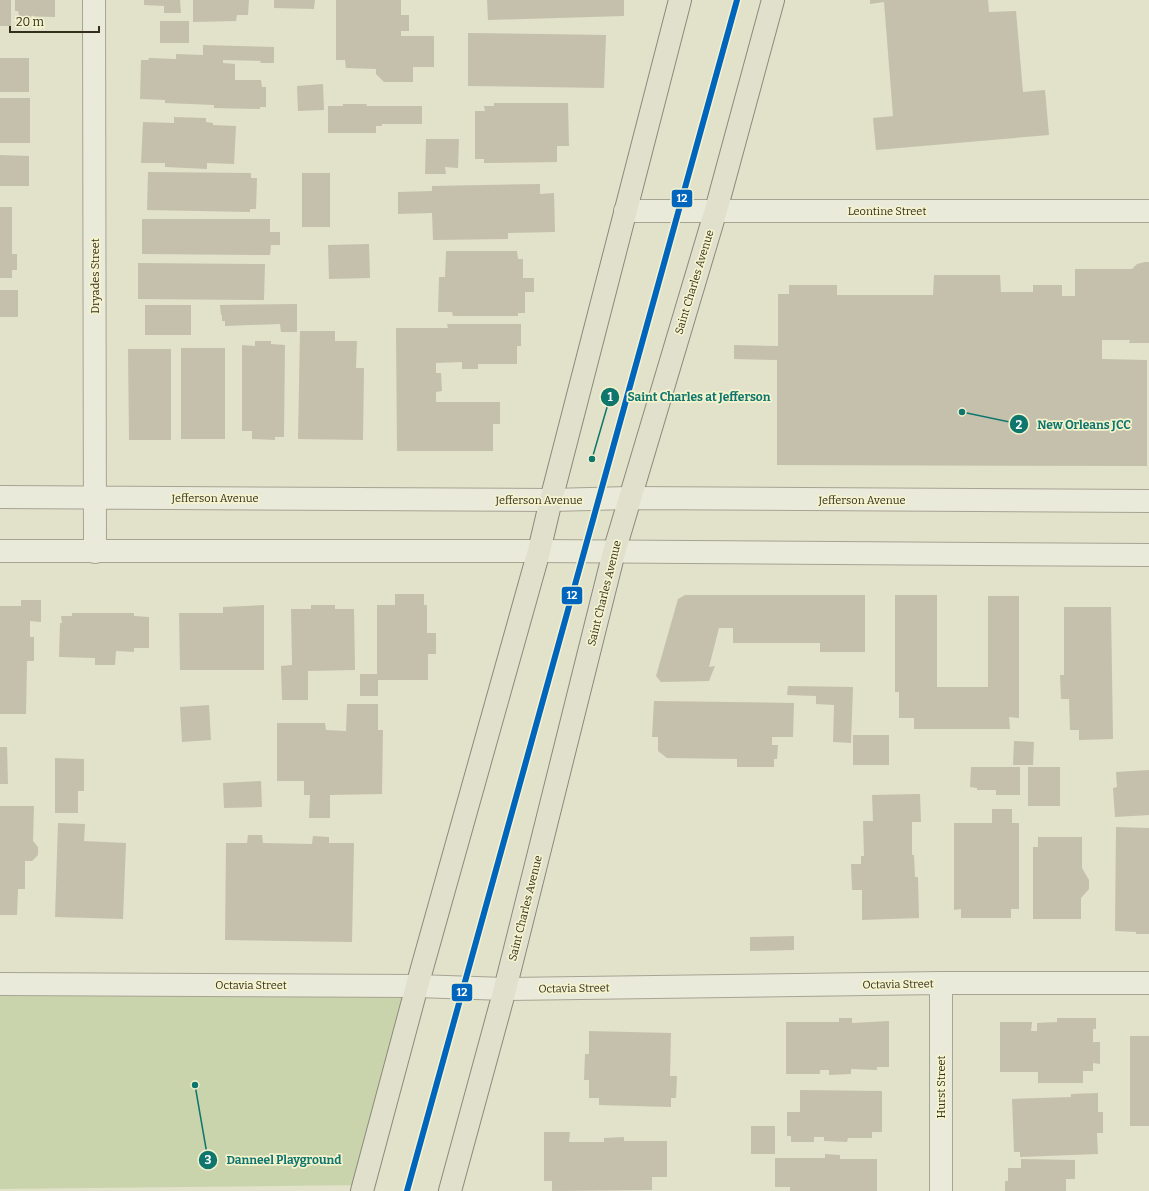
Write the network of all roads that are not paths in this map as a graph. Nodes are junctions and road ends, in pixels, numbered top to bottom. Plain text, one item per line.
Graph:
1 (94, 0) edge
2 (680, 0) edge
3 (774, 0) edge
4 (716, 210) junction
5 (625, 211) junction
6 (1149, 211) edge
7 (0, 497) edge
8 (96, 498) junction
9 (629, 498) junction
10 (551, 500) junction
11 (1149, 501) edge
12 (0, 551) edge
13 (539, 551) junction
14 (95, 552) junction
15 (614, 552) junction
16 (1149, 555) edge
17 (941, 983) junction
18 (1149, 983) edge
19 (0, 984) edge
20 (417, 986) junction
21 (505, 989) junction
22 (362, 1191) edge
23 (450, 1191) edge
24 (941, 1191) edge

1 - 8 street, Dryades Street
2 - 5 main road
3 - 4 main road, Saint Charles Avenue
4 - 5 street, Leontine Street
4 - 6 street, Leontine Street
4 - 9 main road, Saint Charles Avenue
5 - 10 main road
7 - 8 street, Jefferson Avenue
8 - 10 street, Jefferson Avenue
8 - 14 street, Dryades Street
9 - 10 street, Jefferson Avenue
9 - 11 street, Jefferson Avenue
9 - 15 main road, Saint Charles Avenue
10 - 13 main road
12 - 14 street
13 - 14 street
13 - 15 street
13 - 20 main road
15 - 16 street
15 - 21 main road, Saint Charles Avenue
17 - 18 street, Octavia Street
17 - 21 street, Octavia Street
17 - 24 street, Hurst Street
19 - 20 street, Octavia Street
20 - 21 street, Octavia Street
20 - 22 main road
21 - 23 main road, Saint Charles Avenue

